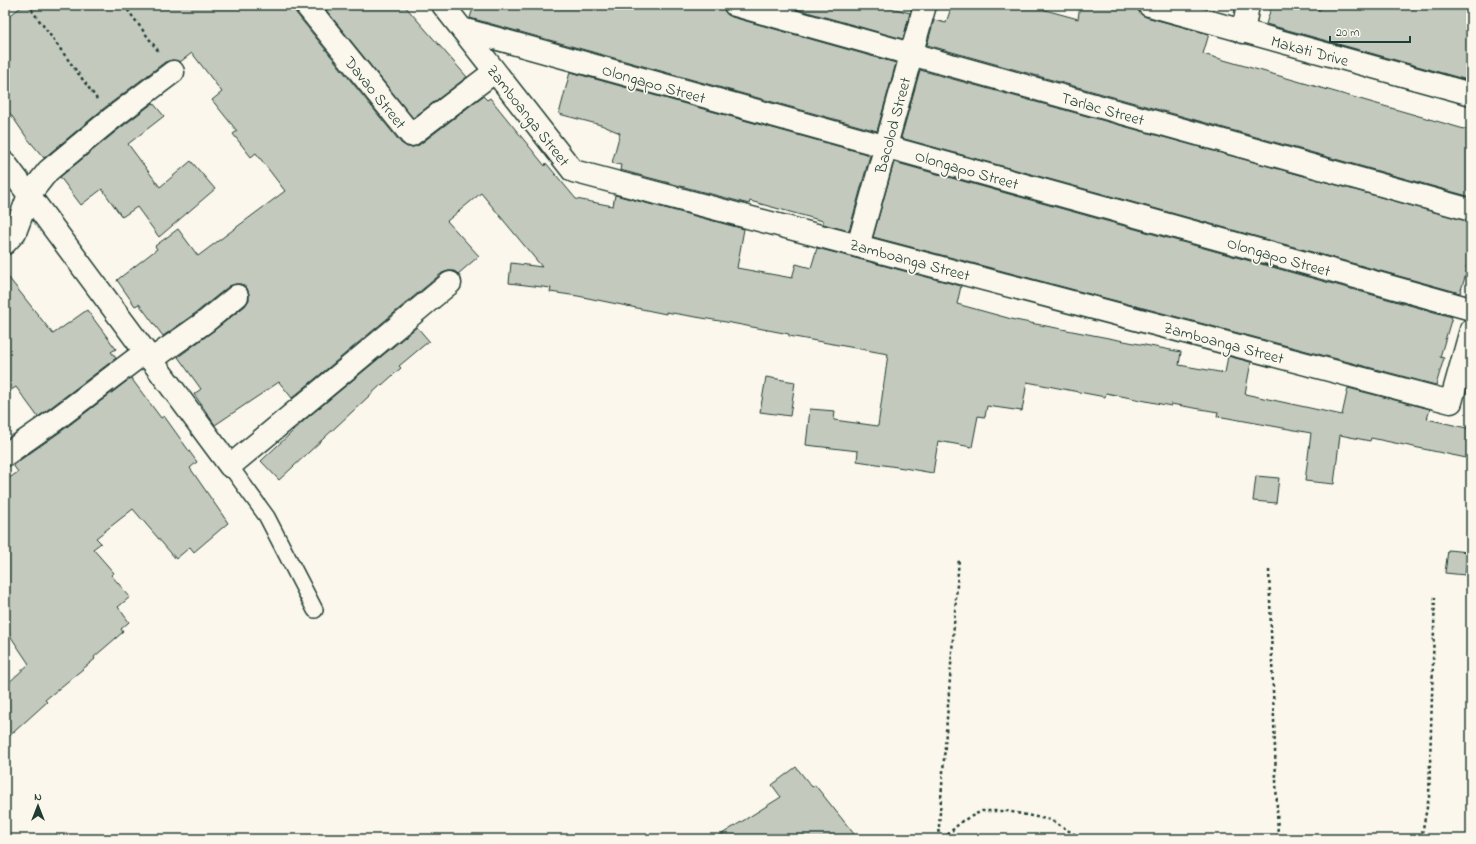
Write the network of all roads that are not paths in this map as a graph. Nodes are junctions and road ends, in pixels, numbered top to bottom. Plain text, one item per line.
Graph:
1 (306, 5) edge
2 (443, 5) edge
3 (735, 5) edge
4 (925, 5) edge
5 (1149, 5) edge
6 (1248, 5) edge
7 (462, 29) junction
8 (1243, 32) junction
9 (912, 54) junction
10 (173, 72) road end
11 (494, 72) junction
12 (1471, 94) edge
13 (886, 147) junction
14 (5, 163) edge
15 (29, 195) junction
16 (1471, 210) edge
17 (5, 243) edge
18 (858, 246) junction
19 (450, 283) dead end
20 (237, 296) dead end
21 (1471, 309) edge
22 (1471, 330) edge
23 (148, 356) junction
24 (5, 455) edge
25 (230, 466) junction
26 (315, 610) dead end

1 - 11 street, Davao Street
2 - 7 street, Zamboanga Street
3 - 9 street, Tarlac Street
4 - 9 street, Bacolod Street
5 - 8 street, Makati Drive
6 - 8 street
7 - 11 street, Zamboanga Street
7 - 13 street, Olongapo Street
8 - 12 street, Makati Drive
9 - 13 street, Bacolod Street
9 - 16 street, Tarlac Street
10 - 15 street
11 - 18 street, Zamboanga Street
13 - 18 street, Bacolod Street
13 - 21 street, Olongapo Street
14 - 15 street
15 - 17 street
15 - 23 street
18 - 22 street, Zamboanga Street
19 - 25 street
20 - 23 street
23 - 24 street
23 - 25 street
25 - 26 lane

